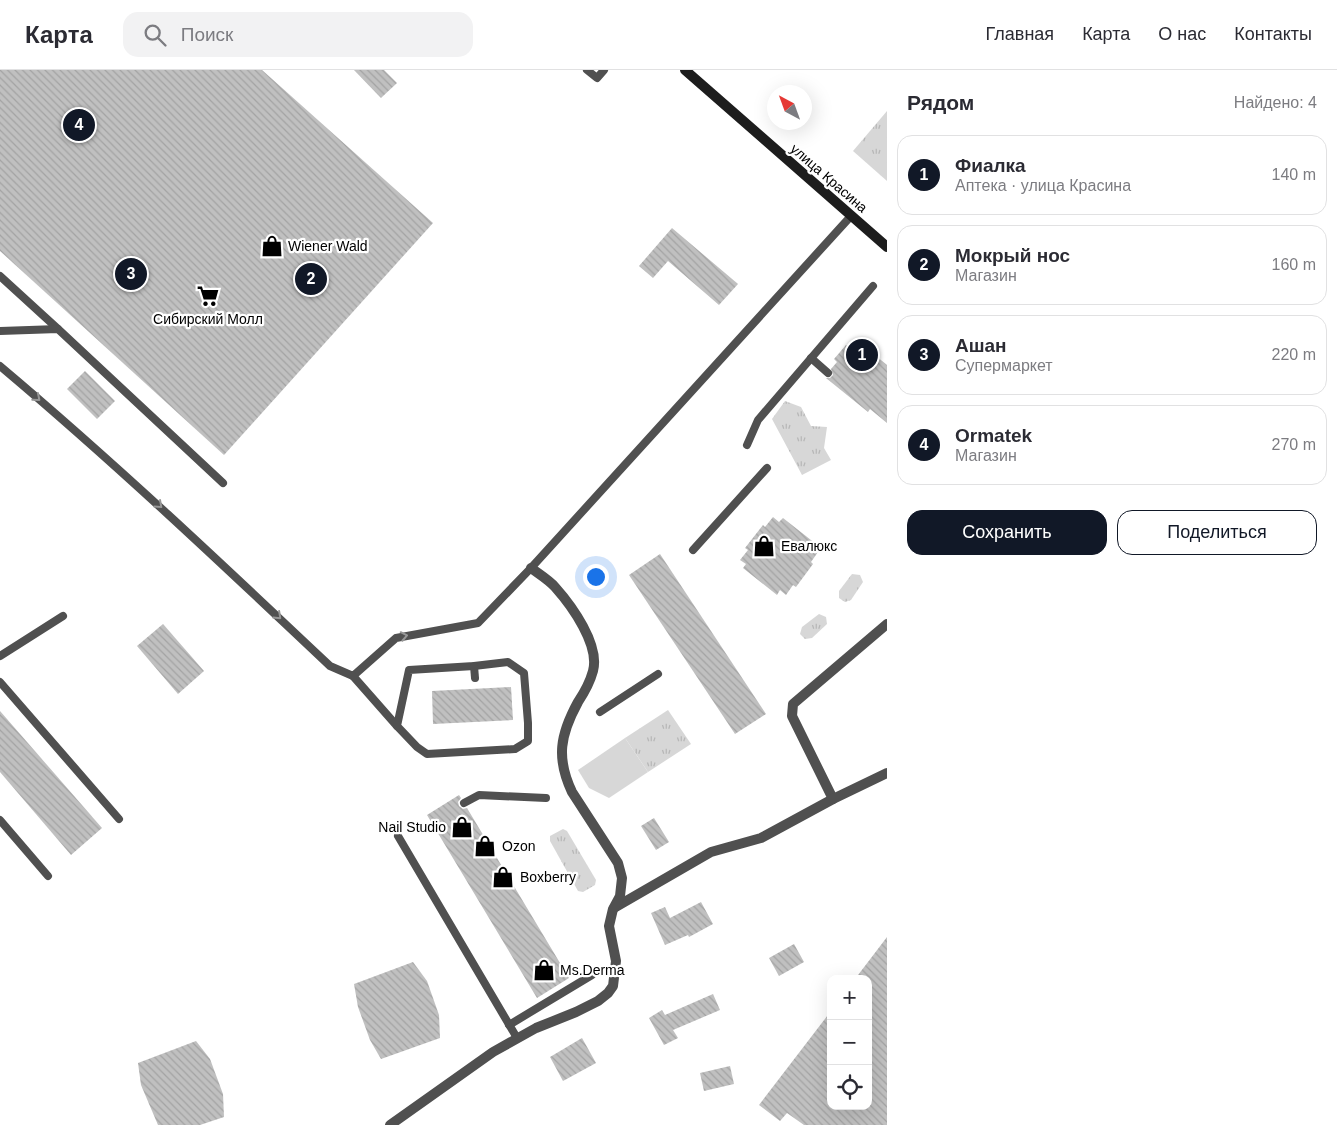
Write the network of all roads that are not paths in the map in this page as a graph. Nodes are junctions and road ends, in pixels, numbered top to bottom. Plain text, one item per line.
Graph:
1 (587, 70) edge
2 (604, 70) edge
3 (685, 70) edge
4 (851, 216) junction
5 (887, 247) edge
6 (0, 276) edge
7 (873, 286) dead end
8 (58, 329) junction
9 (0, 331) edge
10 (811, 358) junction
11 (0, 366) edge
12 (828, 373) dead end
13 (747, 445) dead end
14 (767, 468) dead end
15 (223, 483) dead end
16 (693, 550) dead end
17 (531, 568) junction
18 (63, 616) dead end
19 (887, 624) edge
20 (0, 656) edge
21 (474, 666) junction
22 (658, 674) dead end
23 (353, 676) junction
24 (475, 678) dead end
25 (0, 682) edge
26 (600, 712) dead end
27 (397, 726) junction
28 (887, 773) edge
29 (546, 798) dead end
30 (833, 799) junction
31 (464, 802) dead end
32 (119, 819) dead end
33 (0, 820) edge
34 (398, 836) dead end
35 (48, 876) dead end
36 (613, 909) junction
37 (592, 975) dead end
38 (509, 1025) junction
39 (517, 1038) junction
40 (390, 1125) edge

1 - 2 lane
3 - 4 street, улица Красина
4 - 5 street, улица Красина
4 - 17 lane
6 - 8 lane
7 - 10 lane
8 - 9 lane
8 - 15 lane
10 - 12 lane
10 - 13 lane
11 -> 23 lane
14 - 16 lane
23 -> 17 lane
17 - 36 street
18 - 20 lane
19 - 30 street
21 - 24 lane
21 - 27 lane
21 - 27 lane
22 - 26 lane
23 - 27 lane
25 - 32 lane
28 - 30 street
29 - 31 lane
30 - 36 street
33 - 35 lane
34 - 38 lane
36 - 39 street
37 - 38 lane
38 - 39 lane
39 - 40 street

